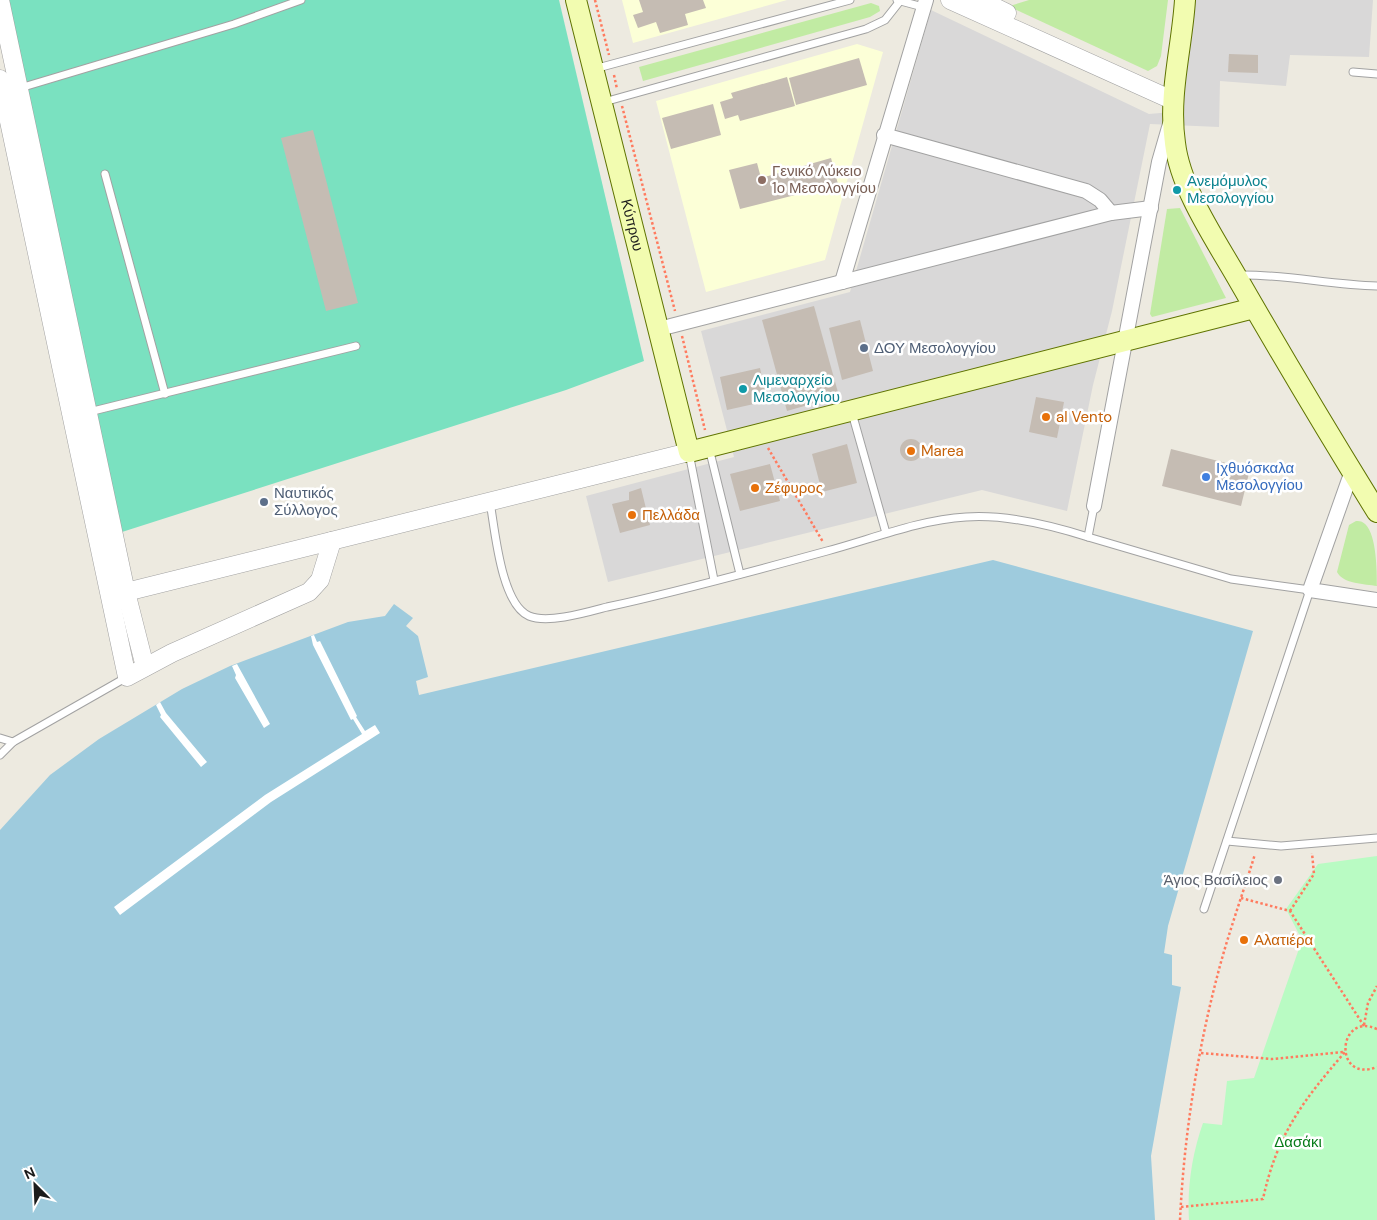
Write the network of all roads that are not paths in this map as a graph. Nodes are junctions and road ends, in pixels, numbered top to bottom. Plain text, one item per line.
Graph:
1 (0, 0) edge
2 (301, 0) edge
3 (576, 0) edge
4 (850, 0) edge
5 (950, 0) edge
6 (1185, 0) edge
7 (898, 1) edge
8 (988, 1) edge
9 (925, 3) edge
10 (602, 67) junction
11 (1353, 72) dead end
12 (1377, 74) edge
13 (7, 86) edge
14 (611, 100) junction
15 (1173, 101) junction
16 (884, 135) junction
17 (105, 174) dead end
18 (1151, 208) junction
19 (1111, 213) junction
20 (1236, 275) junction
21 (842, 282) junction
22 (1377, 286) edge
23 (1254, 308) junction
24 (659, 329) junction
25 (1126, 342) junction
26 (356, 346) dead end
27 (164, 394) junction
28 (851, 410) junction
29 (89, 412) junction
30 (709, 446) junction
31 (689, 452) junction
32 (1352, 471) junction
33 (490, 501) junction
34 (1094, 506) joint
35 (1377, 512) edge
36 (886, 533) junction
37 (1088, 537) junction
38 (332, 541) junction
39 (740, 574) junction
40 (714, 580) junction
41 (1310, 590) junction
42 (117, 594) junction
43 (1377, 600) edge
44 (145, 667) junction
45 (126, 678) junction
46 (0, 738) edge
47 (13, 742) junction
48 (0, 755) edge
49 (1377, 838) edge
50 (1227, 841) junction
51 (1204, 910) dead end

1 - 13 street
2 - 13 lane
3 - 10 main road, Κύπρου
4 - 10 lane
5 - 15 street
6 - 15 main road
7 - 9 lane
7 - 14 lane
8 - 15 street
9 - 16 street
10 - 14 main road, Κύπρου
11 - 12 lane
13 - 29 street
13 - 42 street
14 - 24 main road, Κύπρου
15 - 18 street
15 - 20 main road
16 - 19 street
16 - 21 street
17 - 27 lane
18 - 19 street
18 - 25 street
19 - 21 street
20 - 22 lane
20 - 23 main road
21 - 24 street
23 - 25 main road
23 - 32 main road
24 - 31 main road, Κύπρου
25 - 28 main road
25 - 34 street
26 - 27 lane
27 - 29 lane
28 - 30 main road
28 - 36 lane
29 - 42 street
30 - 31 main road
30 - 39 lane
31 - 33 street
31 - 40 lane
32 - 35 main road
32 - 41 street
33 - 38 street
33 - 40 lane
34 - 37 lane
36 - 37 lane
36 - 39 lane
37 - 41 lane
38 - 42 street
38 - 44 street
39 - 40 lane
41 - 43 street
41 - 50 lane
42 - 44 street
42 - 45 street
44 - 45 street
45 - 47 lane
46 - 47 lane
47 - 48 lane
49 - 50 lane
50 - 51 lane

